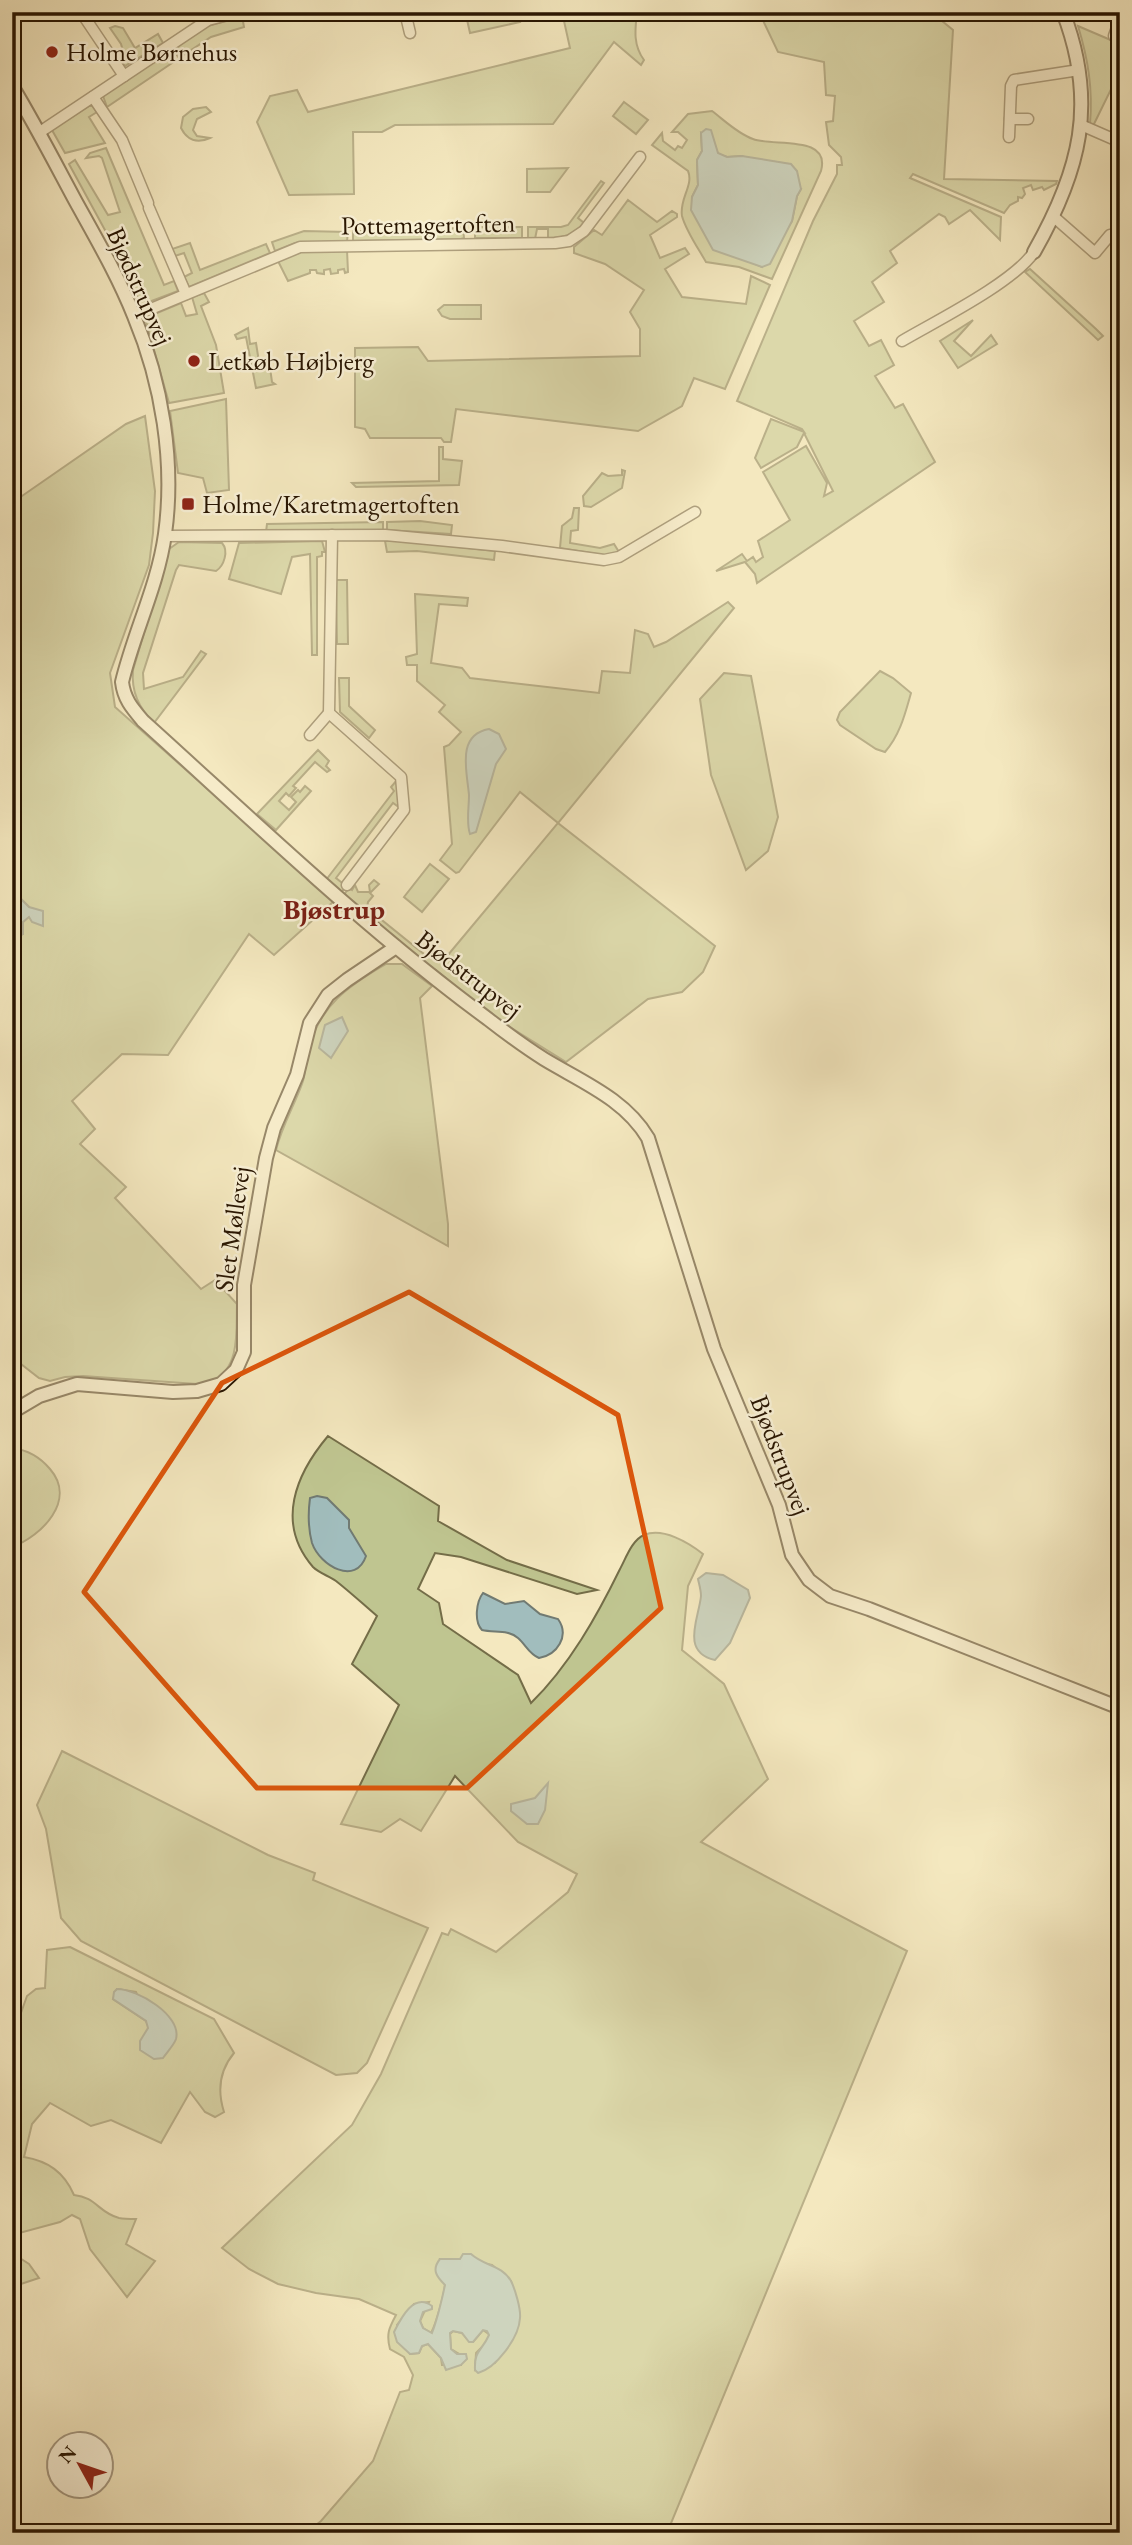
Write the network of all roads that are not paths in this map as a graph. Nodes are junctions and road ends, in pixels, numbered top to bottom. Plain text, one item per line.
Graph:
1 (81, 12) edge
2 (240, 12) edge
3 (405, 12) edge
4 (1063, 12) edge
5 (1117, 12) edge
6 (410, 33) dead end
7 (1114, 36) dead end
8 (1079, 70) junction
9 (124, 76) junction
10 (12, 86) edge
11 (93, 97) junction
12 (1028, 119) dead end
13 (1010, 120) junction
14 (1081, 125) junction
15 (40, 132) junction
16 (1009, 137) dead end
17 (1120, 142) edge
18 (640, 157) dead end
19 (1054, 218) junction
20 (1110, 234) dead end
21 (1034, 252) joint
22 (186, 293) junction
23 (134, 316) junction
24 (902, 341) dead end
25 (695, 512) dead end
26 (332, 535) junction
27 (165, 536) junction
28 (329, 713) junction
29 (310, 735) dead end
30 (347, 885) dead end
31 (396, 947) junction
32 (12, 1412) edge
33 (1120, 1708) edge

1 - 9 street
2 - 9 street
3 - 6 street
4 - 8 street
5 - 7 street
8 - 13 street
8 - 14 street
9 - 11 street
10 - 15 street, Bjødstrupvej
11 - 15 street
11 - 22 street
12 - 13 street
13 - 16 street
14 - 17 street
14 - 19 street
15 - 23 street, Bjødstrupvej
18 - 22 street, Pottemagertoften
19 - 20 street
19 - 21 street
21 - 24 street
22 - 23 street, Pottemagertoften
23 - 27 street, Bjødstrupvej
25 - 26 street
26 - 27 street
26 - 28 street
27 - 31 street, Bjødstrupvej
28 - 29 street
28 - 30 street
31 - 32 street, Slet Møllevej
31 - 33 street, Bjødstrupvej

